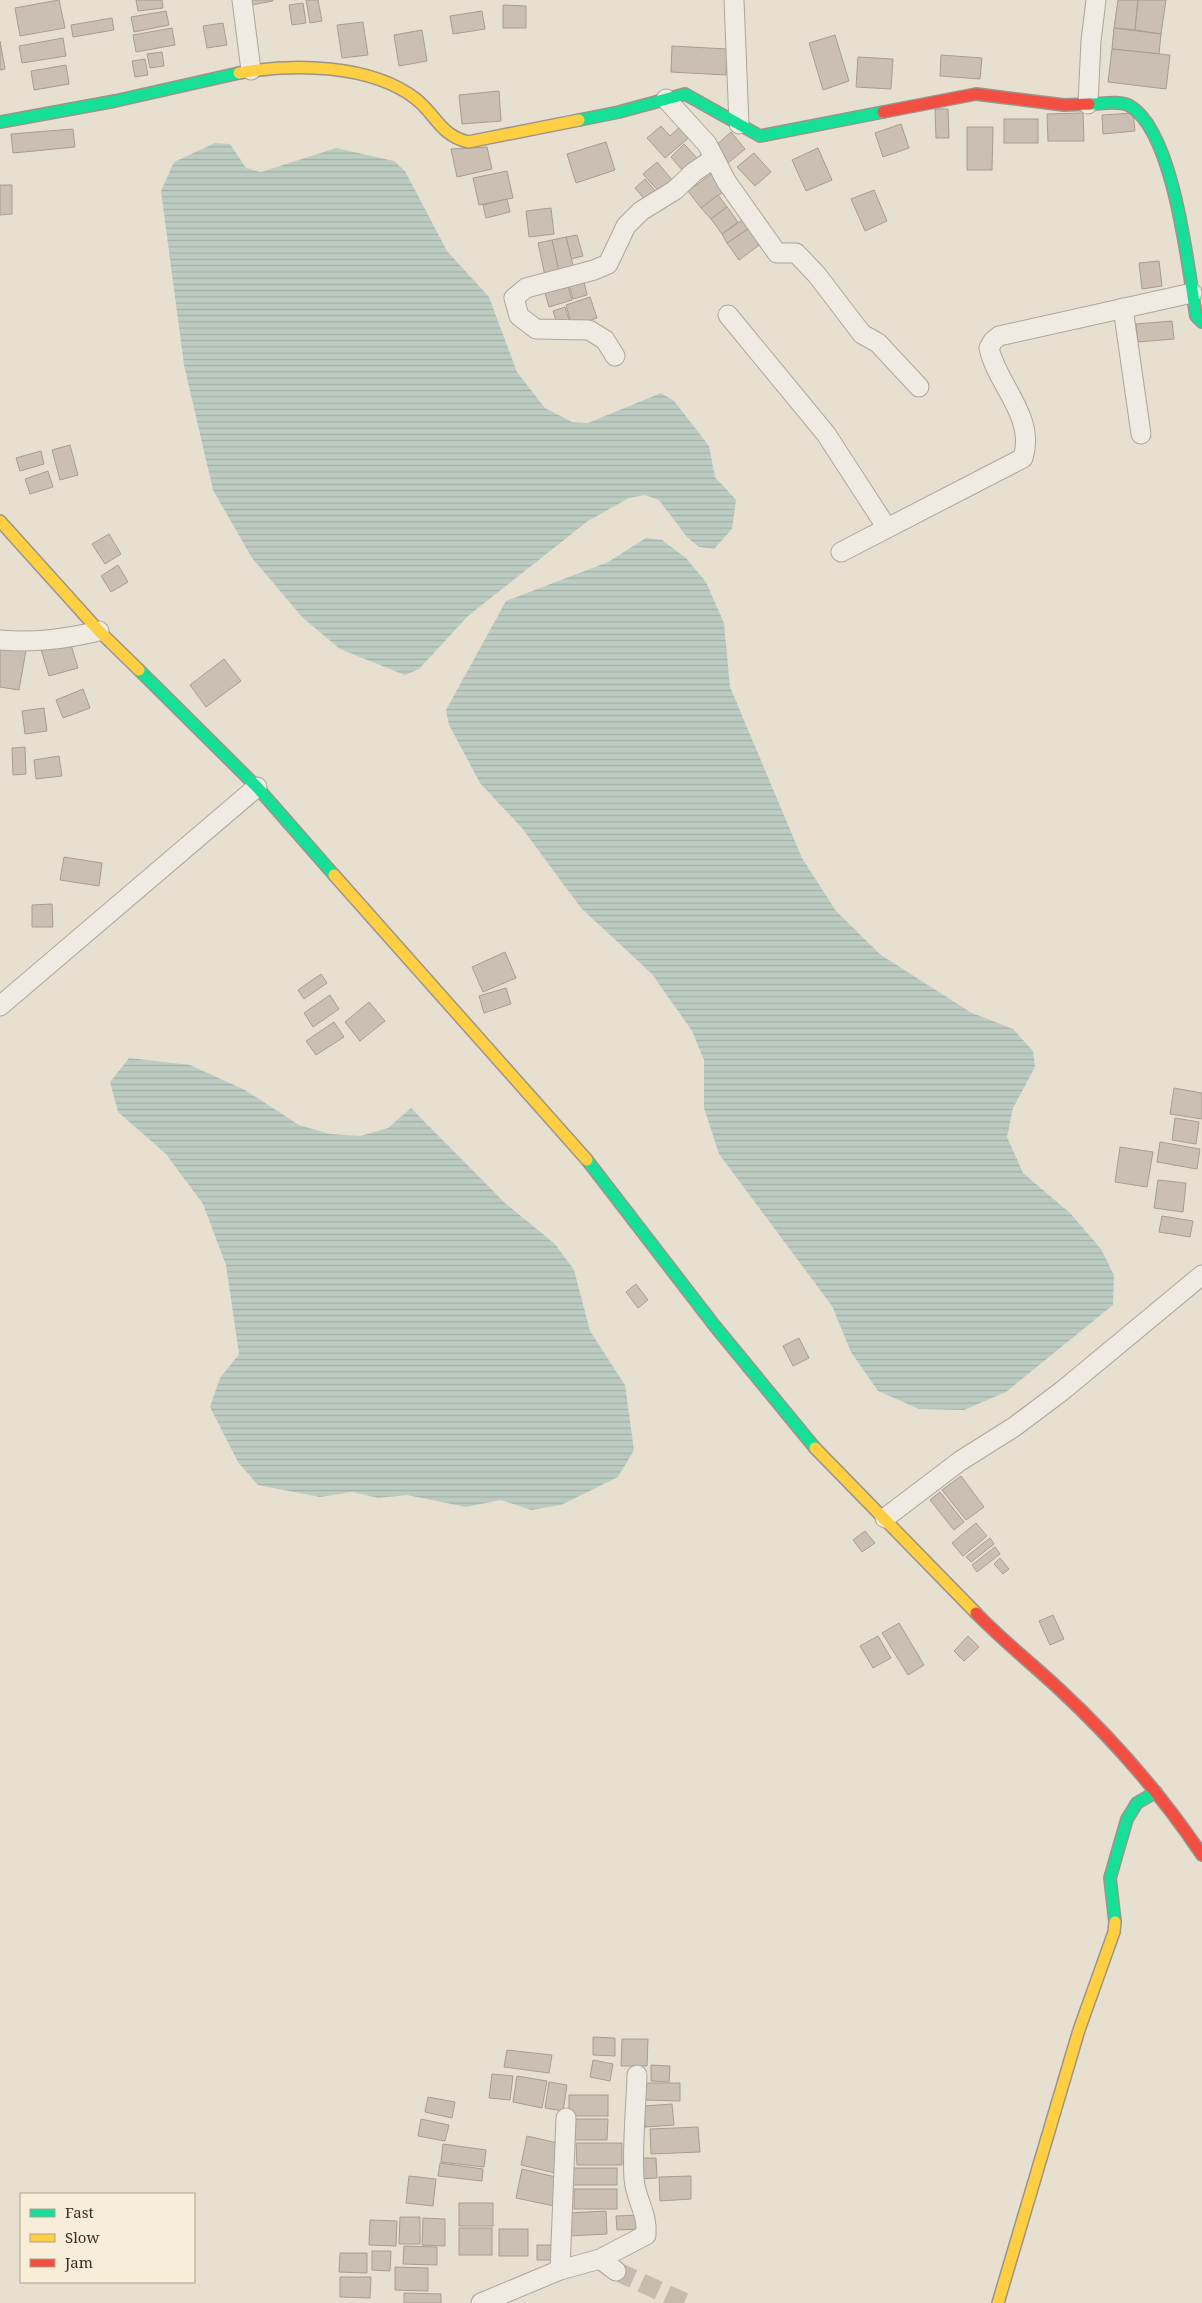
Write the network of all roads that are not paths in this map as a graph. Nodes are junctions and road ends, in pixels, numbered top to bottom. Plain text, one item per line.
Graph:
1 (242, 0) edge
2 (734, 0) edge
3 (1096, 0) edge
4 (251, 70) junction
5 (666, 99) junction
6 (1088, 104) junction
7 (0, 122) edge
8 (739, 124) junction
9 (714, 159) junction
10 (1192, 293) junction
11 (1122, 308) junction
12 (728, 315) dead end
13 (1202, 322) edge
14 (615, 356) dead end
15 (919, 386) dead end
16 (1142, 434) dead end
17 (0, 521) edge
18 (887, 528) junction
19 (841, 552) dead end
20 (99, 631) junction
21 (0, 640) edge
22 (257, 787) junction
23 (0, 1006) edge
24 (1202, 1275) edge
25 (885, 1518) junction
26 (1156, 1792) junction
27 (1202, 1855) edge
28 (637, 2075) dead end
29 (566, 2118) dead end
30 (600, 2259) junction
31 (560, 2270) junction
32 (616, 2271) tunnel mouth
33 (481, 2303) edge
34 (998, 2303) edge

1 - 4 street
2 - 8 street
3 - 6 street
4 - 5 street
4 - 7 street
5 - 8 street
5 - 9 street
6 - 8 street
6 - 10 street
9 - 14 street
9 - 15 street
10 - 11 street
10 - 13 street
11 - 16 street
11 - 18 street
12 - 18 street
17 - 20 street
18 - 19 street
20 - 21 street
20 - 22 street
22 - 23 street
22 - 25 street
24 - 25 street
25 - 26 street
26 - 27 street
26 - 34 street
28 - 30 street
29 - 31 street
30 - 31 street
30 - 32 street
31 - 33 street

